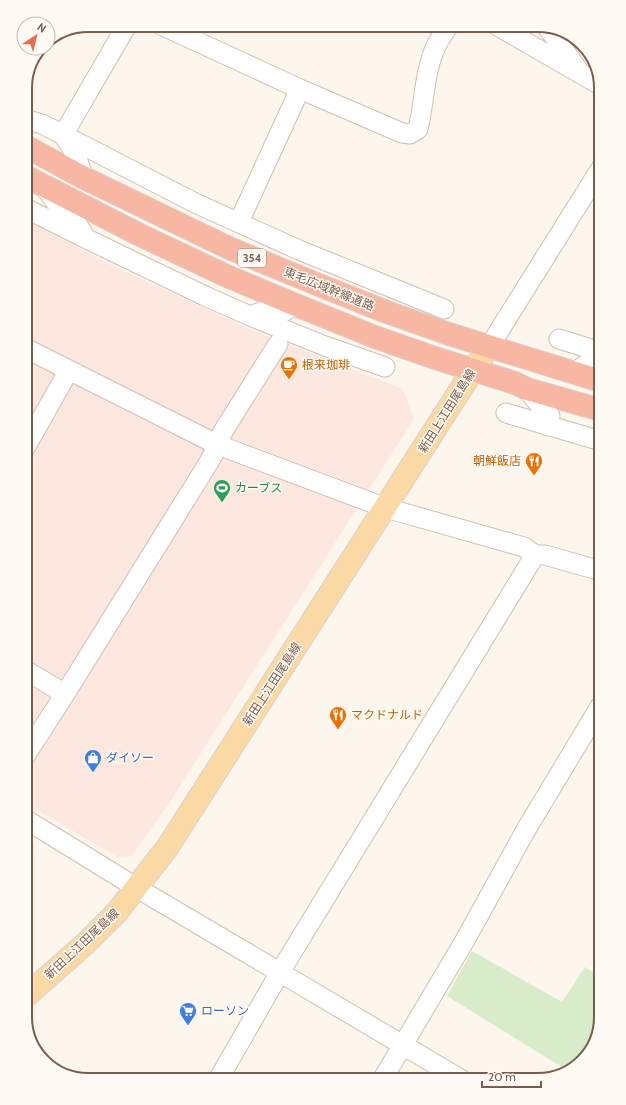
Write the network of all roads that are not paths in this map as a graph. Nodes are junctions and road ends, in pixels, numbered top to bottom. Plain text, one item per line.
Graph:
1 (123, 32) edge
2 (176, 32) edge
3 (445, 32) edge
4 (508, 32) edge
5 (552, 34) edge
6 (582, 74) junction
7 (594, 81) edge
8 (300, 89) junction
9 (32, 121) edge
10 (63, 135) junction
11 (32, 150) edge
12 (84, 178) junction
13 (594, 179) edge
14 (34, 180) edge
15 (195, 202) junction
16 (143, 206) junction
17 (32, 212) edge
18 (240, 222) junction
19 (87, 239) junction
20 (299, 250) junction
21 (319, 285) junction
22 (296, 305) junction
23 (444, 309) dead end
24 (250, 316) junction
25 (559, 339) dead end
26 (278, 344) dead end
27 (489, 347) junction
28 (594, 350) edge
29 (32, 352) edge
30 (594, 364) edge
31 (386, 367) dead end
32 (69, 370) junction
33 (473, 370) junction
34 (574, 373) junction
35 (594, 379) edge
36 (527, 389) junction
37 (594, 408) edge
38 (506, 414) dead end
39 (548, 426) junction
40 (32, 436) edge
41 (594, 440) edge
42 (218, 445) junction
43 (386, 508) junction
44 (534, 555) junction
45 (594, 569) edge
46 (32, 674) edge
47 (66, 694) junction
48 (594, 716) edge
49 (32, 745) edge
50 (32, 822) edge
51 (137, 888) junction
52 (280, 972) junction
53 (32, 991) edge
54 (402, 1045) junction
55 (222, 1073) edge
56 (386, 1073) edge
57 (450, 1073) edge

1 - 10 street
2 - 8 street
3 - 8 street
4 - 6 street
5 - 6 street
6 - 7 street
8 - 18 street
9 - 10 street
10 - 12 street
10 - 15 street
11 - 12 highway, 東毛広域幹線道路 / 354
12 - 16 highway, 東毛広域幹線道路 / 354
13 - 27 street
14 - 19 street
14 - 22 highway, 354
15 - 16 street
15 - 18 street
16 - 21 highway, 東毛広域幹線道路 / 354
17 - 19 street
18 - 20 street
19 - 24 street
20 - 21 street
20 - 23 street
21 - 27 highway, 東毛広域幹線道路 / 354
22 - 24 street
22 - 33 highway, 354
24 - 31 street
25 - 28 street
26 - 42 street
27 - 33 main road, 新田上江田尾島線
27 - 34 highway, 東毛広域幹線道路 / 354
29 - 32 street
30 - 34 street
32 - 40 street
32 - 42 street
33 - 36 highway, 354
33 - 43 main road, 新田上江田尾島線
34 - 35 highway, 東毛広域幹線道路 / 354
36 - 37 highway, 354
36 - 39 street
38 - 39 street
39 - 41 street
42 - 43 street
42 - 47 street
43 - 44 street
43 - 51 main road, 新田上江田尾島線
44 - 45 street
44 - 52 street
46 - 47 street
47 - 49 street
48 - 54 street
50 - 51 street
51 - 52 street
51 - 53 main road, 新田上江田尾島線
52 - 54 street
52 - 55 street
54 - 56 street
54 - 57 street

